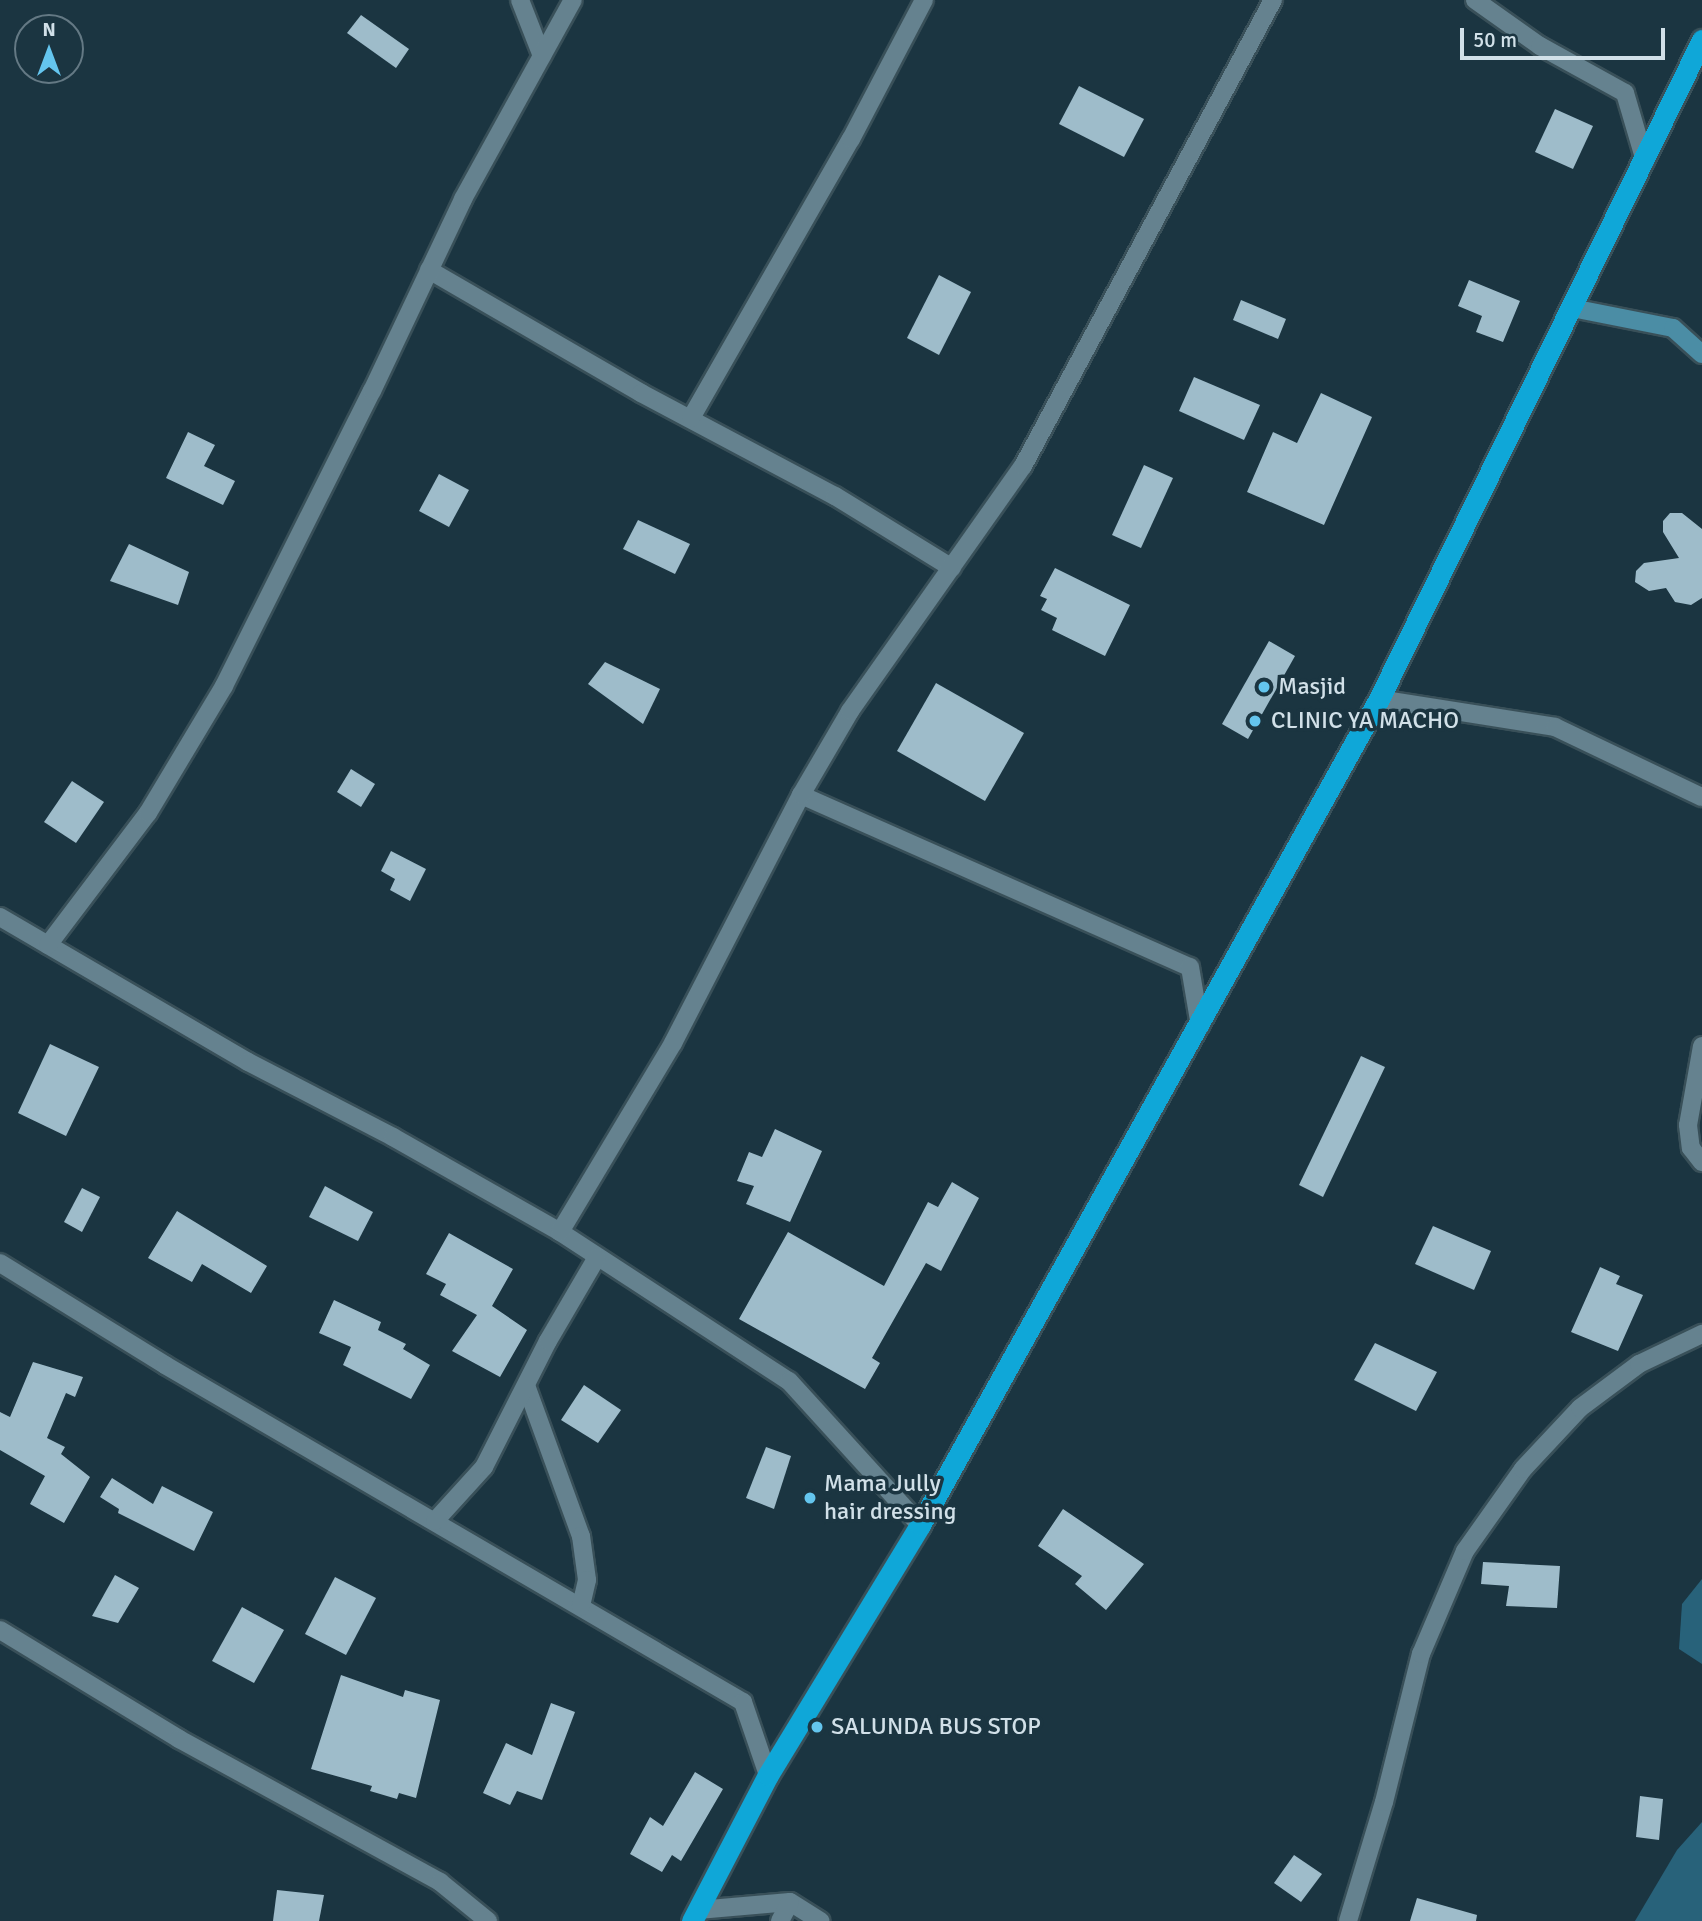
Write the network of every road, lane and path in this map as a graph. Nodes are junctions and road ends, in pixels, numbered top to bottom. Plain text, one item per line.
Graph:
1 (520, 0) edge
2 (573, 0) edge
3 (924, 0) edge
4 (1273, 0) edge
5 (1475, 0) edge
6 (1702, 40) edge
7 (542, 56) junction
8 (1645, 161) junction
9 (429, 270) junction
10 (1572, 308) junction
11 (1702, 354) edge
12 (691, 418) junction
13 (952, 568) junction
14 (1379, 699) junction
15 (801, 795) junction
16 (1702, 797) edge
17 (0, 917) edge
18 (48, 945) junction
19 (1200, 1026) junction
20 (1702, 1046) edge
21 (1702, 1162) edge
22 (559, 1232) junction
23 (597, 1257) junction
24 (0, 1263) edge
25 (1702, 1334) edge
26 (527, 1388) junction
27 (435, 1521) junction
28 (920, 1525) junction
29 (581, 1606) junction
30 (0, 1630) edge
31 (768, 1774) junction
32 (790, 1902) junction
33 (695, 1916) edge
34 (488, 1921) edge
35 (780, 1921) edge
36 (821, 1921) edge
37 (1348, 1921) edge

1 - 7 street
2 - 7 street
3 - 12 street
4 - 13 street
5 - 8 street
6 - 8 highway
7 - 9 street
8 - 10 highway
9 - 12 street
9 - 18 street
10 - 11 main road
10 - 14 highway
12 - 13 street
13 - 15 street
14 - 16 street
14 - 19 highway
15 - 19 street
15 - 22 street
17 - 18 street
18 - 22 street
19 - 28 highway
20 - 21 street
22 - 23 street
23 - 26 street
23 - 28 street
24 - 27 street
25 - 37 street
26 - 27 street
26 - 29 street
27 - 29 street
28 - 31 highway
29 - 31 street
30 - 34 street
31 - 33 highway
32 - 33 street
32 - 35 street
32 - 36 street

